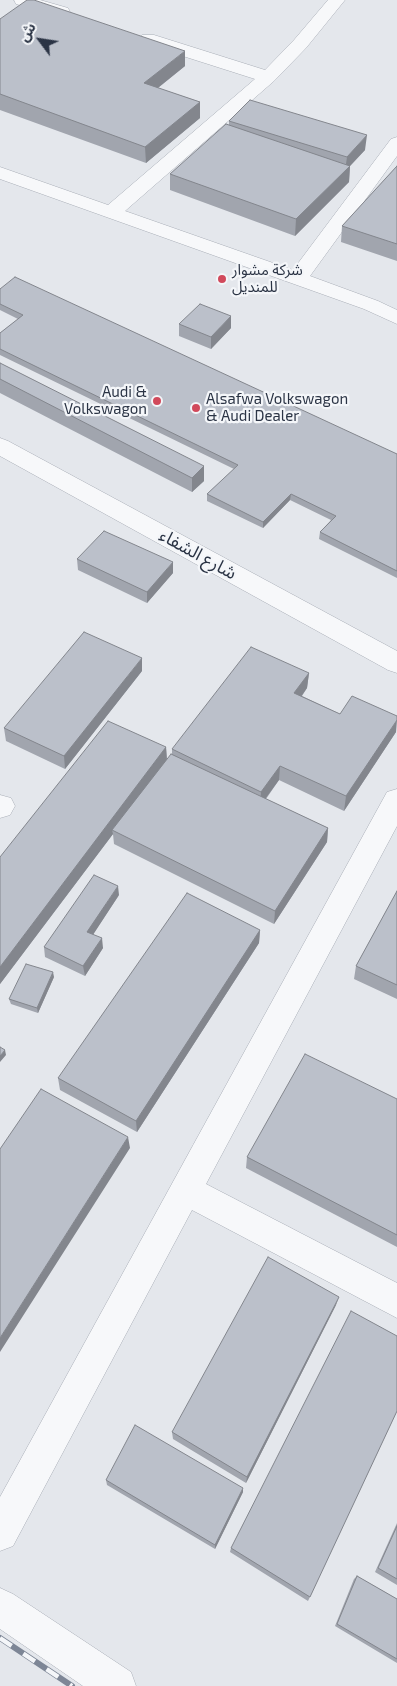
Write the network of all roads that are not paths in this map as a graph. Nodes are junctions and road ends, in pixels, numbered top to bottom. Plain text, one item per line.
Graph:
1 (337, 0) edge
2 (14, 2) edge
3 (79, 18) edge
4 (136, 35) edge
5 (268, 76) junction
6 (397, 143) edge
7 (0, 173) edge
8 (112, 212) junction
9 (298, 278) junction
10 (397, 318) edge
11 (0, 446) edge
12 (397, 663) edge
13 (397, 800) edge
14 (187, 1191) junction
15 (397, 1301) edge
16 (0, 1532) edge
17 (0, 1607) edge
18 (117, 1686) edge

1 - 5 street
2 - 3 street
4 - 5 street
5 - 8 street
6 - 9 street
7 - 8 street
8 - 9 street
9 - 10 street
11 - 12 street, شارع الشفاء
13 - 14 street
14 - 15 street
14 - 16 street
17 - 18 street

